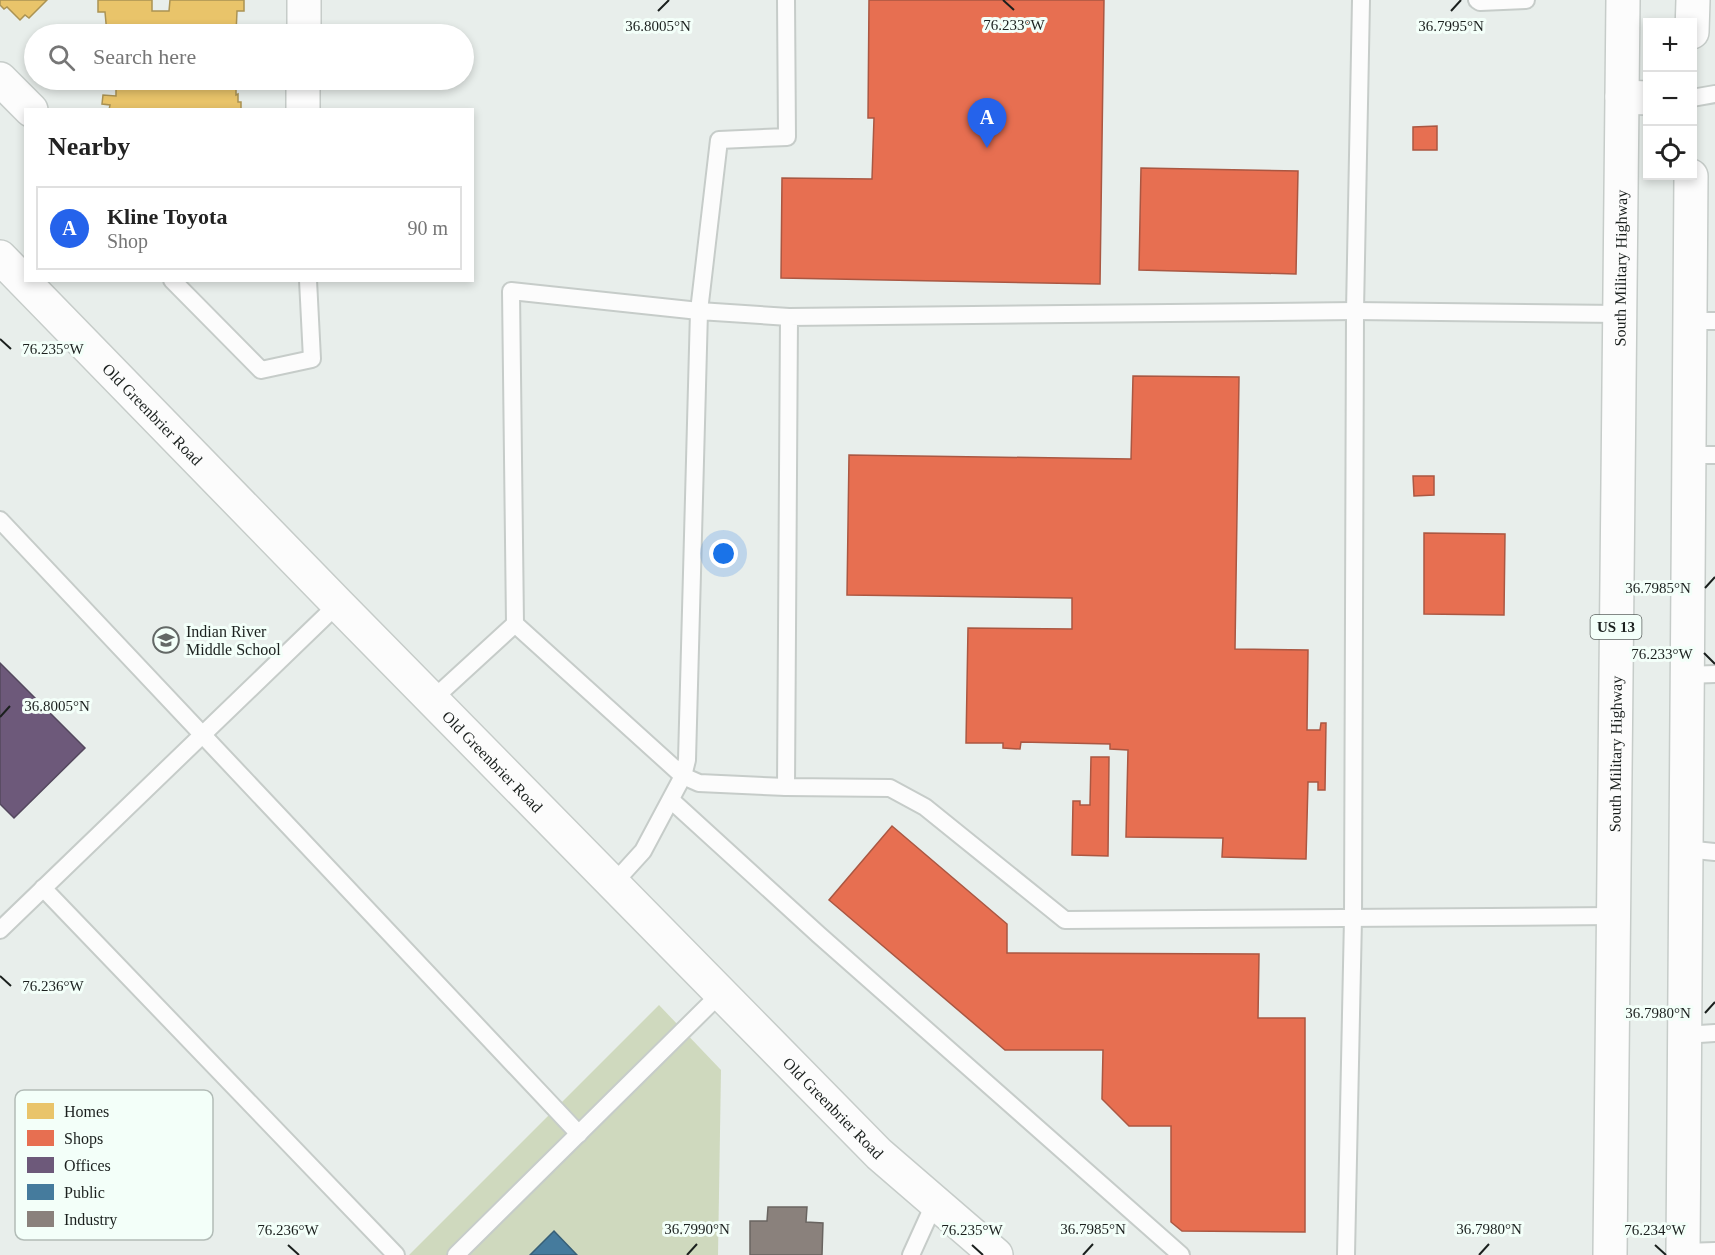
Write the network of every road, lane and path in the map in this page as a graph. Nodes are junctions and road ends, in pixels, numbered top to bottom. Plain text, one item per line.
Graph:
1 (304, 0) edge
2 (786, 0) edge
3 (1361, 0) edge
4 (1477, 0) edge
5 (1526, 0) edge
6 (1623, 0) edge
7 (1693, 0) edge
8 (1692, 18) edge
9 (304, 24) edge
10 (0, 79) edge
11 (303, 90) edge
12 (1715, 94) edge
13 (1635, 97) edge
14 (1697, 97) edge
15 (29, 108) edge
16 (303, 108) edge
17 (1691, 180) edge
18 (0, 257) edge
19 (24, 282) edge
20 (24, 282) edge
21 (174, 282) edge
22 (308, 282) edge
23 (699, 311) junction
24 (1356, 311) junction
25 (1620, 314) junction
26 (789, 317) junction
27 (1702, 321) edge
28 (1702, 455) edge
29 (0, 520) edge
30 (338, 604) junction
31 (515, 624) junction
32 (1701, 675) edge
33 (432, 700) junction
34 (204, 734) junction
35 (684, 776) junction
36 (786, 787) junction
37 (671, 800) junction
38 (1700, 851) edge
39 (613, 884) junction
40 (43, 888) junction
41 (1613, 916) junction
42 (1353, 918) junction
43 (0, 930) edge
44 (721, 993) junction
45 (1699, 1034) edge
46 (579, 1134) junction
47 (935, 1202) junction
48 (1715, 1251) edge
49 (1683, 1253) edge
50 (396, 1255) edge
51 (456, 1255) edge
52 (911, 1255) edge
53 (996, 1255) edge
54 (1181, 1255) edge
55 (1346, 1255) edge
56 (1610, 1255) edge

1 - 9 main road
2 - 23 lane
3 - 24 lane
4 - 5 lane
6 - 13 main road, South Military Highway / US 13
7 - 8 main road
10 - 15 main road
11 - 16 main road
12 - 14 lane
13 - 25 main road, South Military Highway / US 13
17 - 27 main road
18 - 19 main road, Old Greenbrier Road
20 - 30 main road, Old Greenbrier Road
21 - 22 lane
23 - 26 lane
23 - 31 lane
23 - 35 lane
24 - 25 lane
24 - 26 lane
24 - 42 lane
25 - 41 main road, South Military Highway / US 13
26 - 36 lane
27 - 28 main road
28 - 32 main road
29 - 34 lane
30 - 33 main road, Old Greenbrier Road
30 - 34 lane
31 - 33 lane
31 - 35 lane
32 - 38 main road
33 - 39 main road, Old Greenbrier Road
34 - 40 lane
34 - 46 lane
35 - 36 lane
35 - 37 lane
36 - 42 lane
37 - 39 lane
37 - 54 lane
38 - 45 main road
39 - 44 main road, Old Greenbrier Road
40 - 43 lane
40 - 50 lane
41 - 42 lane
41 - 56 main road, South Military Highway / US 13
42 - 55 lane
44 - 46 lane
44 - 47 main road, Old Greenbrier Road
45 - 49 main road
46 - 51 lane
47 - 52 lane
47 - 53 main road, Old Greenbrier Road
48 - 49 lane

